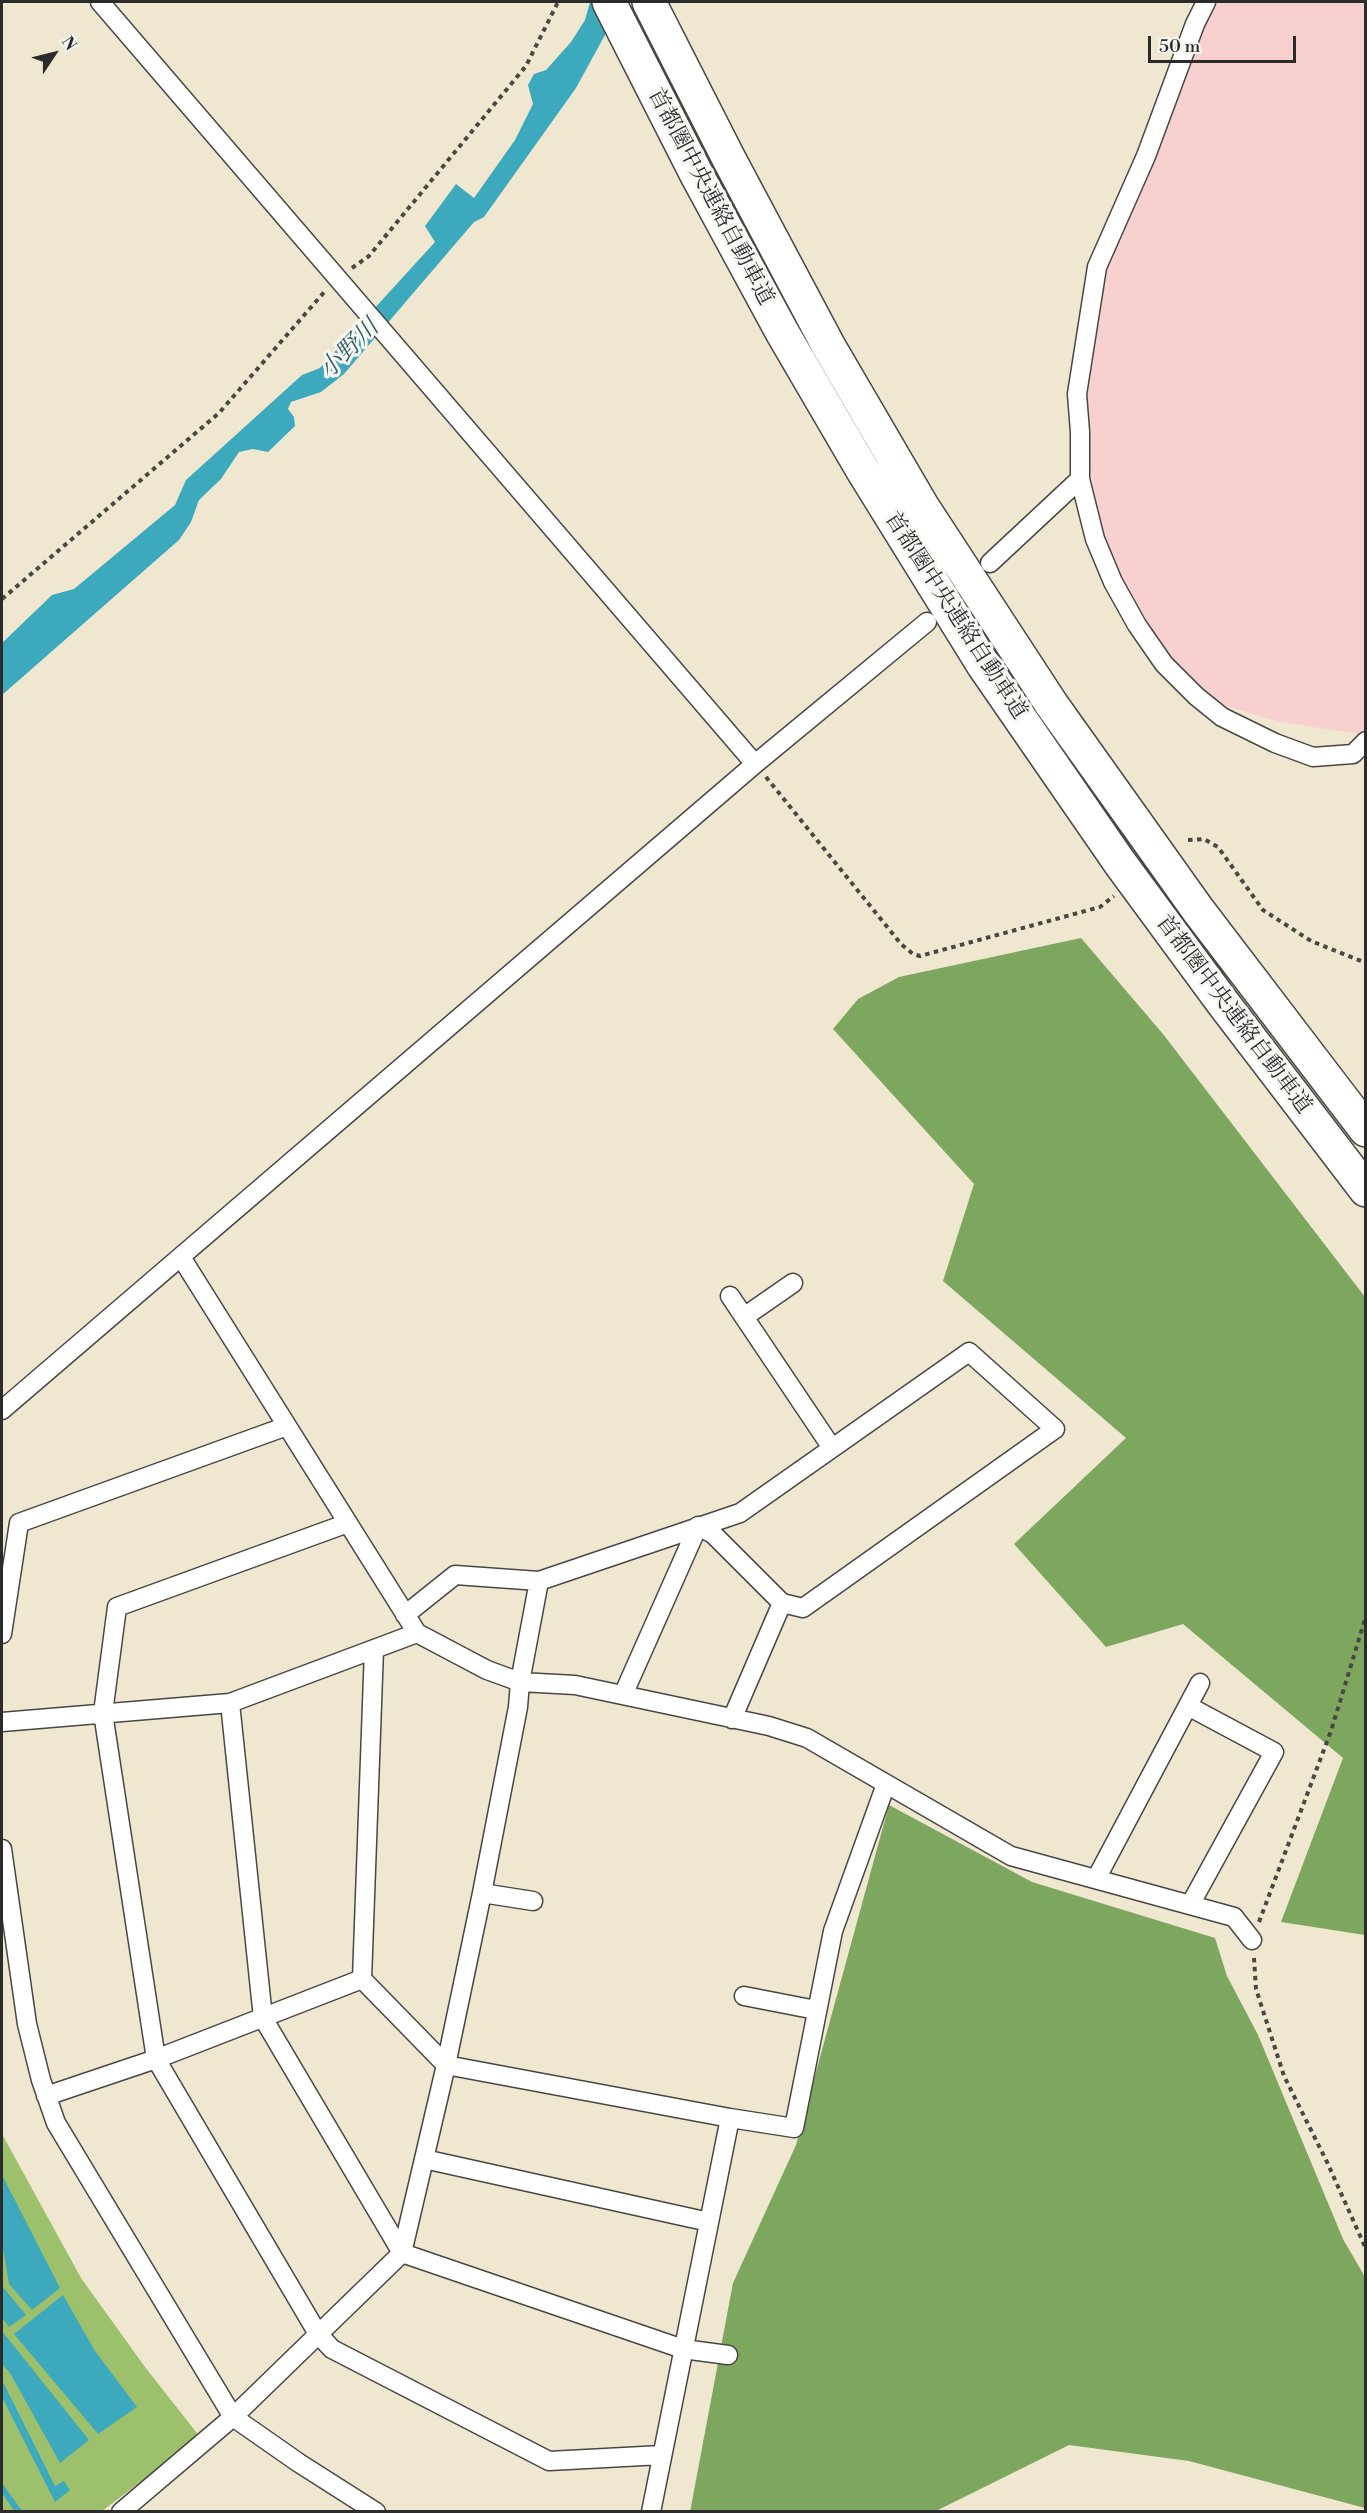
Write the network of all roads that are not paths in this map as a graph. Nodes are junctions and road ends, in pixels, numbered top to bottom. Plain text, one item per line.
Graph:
1 (100, 2) edge
2 (609, 2) edge
3 (649, 2) edge
4 (1206, 2) edge
5 (1080, 479) junction
6 (990, 563) dead end
7 (927, 622) dead end
8 (1365, 741) edge
9 (755, 764) junction
10 (1365, 1130) edge
11 (1365, 1190) edge
12 (181, 1257) junction
13 (793, 1283) dead end
14 (730, 1296) dead end
15 (744, 1317) junction
16 (2, 1410) edge
17 (287, 1426) junction
18 (832, 1448) junction
19 (348, 1523) junction
20 (698, 1526) junction
21 (539, 1581) junction
22 (782, 1603) junction
23 (405, 1615) junction
24 (417, 1633) junction
25 (2, 1634) edge
26 (374, 1649) junction
27 (520, 1682) junction
28 (1200, 1683) dead end
29 (623, 1695) junction
30 (230, 1703) junction
31 (1188, 1706) junction
32 (103, 1713) junction
33 (732, 1719) junction
34 (2, 1722) edge
35 (886, 1784) junction
36 (2, 1849) edge
37 (1096, 1879) junction
38 (482, 1893) junction
39 (533, 1901) dead end
40 (1190, 1905) junction
41 (1252, 1940) road end
42 (362, 1980) junction
43 (744, 1996) dead end
44 (816, 2010) junction
45 (263, 2018) junction
46 (156, 2059) junction
47 (446, 2065) junction
48 (46, 2096) junction
49 (730, 2118) junction
50 (424, 2159) junction
51 (709, 2222) junction
52 (402, 2253) junction
53 (318, 2334) junction
54 (683, 2349) junction
55 (728, 2355) dead end
56 (233, 2417) junction
57 (662, 2455) junction
58 (120, 2511) edge
59 (376, 2511) edge
60 (651, 2511) edge

1 - 9 street
2 - 11 highway, 首都圏中央連絡自動車道
3 - 10 highway, 首都圏中央連絡自動車道
4 - 5 street
5 - 6 street
5 - 8 street
7 - 9 street
9 - 12 street
12 - 16 street
12 - 17 street
13 - 15 street
14 - 15 street
15 - 18 street
17 - 19 street
17 - 25 street
18 - 20 street
18 - 22 street
19 - 23 street
19 - 32 street
20 - 21 street
20 - 22 street
20 - 29 street
21 - 23 street
21 - 27 street
22 - 33 street
23 - 24 street
24 - 26 street
24 - 27 street
26 - 30 street
26 - 42 street
27 - 29 street
27 - 38 street
28 - 31 street
29 - 33 street
30 - 32 street
30 - 45 street
31 - 37 street
31 - 40 street
32 - 34 street
32 - 46 street
33 - 35 street
35 - 37 street
35 - 44 street
36 - 48 street
37 - 40 street
38 - 39 street
38 - 47 street
40 - 41 street
42 - 45 street
42 - 47 street
43 - 44 street
44 - 49 street
45 - 46 street
45 - 52 street
46 - 48 street
46 - 53 street
47 - 49 street
47 - 50 street
48 - 56 street
49 - 51 street
50 - 51 street
50 - 52 street
51 - 54 street
52 - 53 street
52 - 54 street
53 - 56 street
53 - 57 street
54 - 55 street
54 - 57 street
56 - 58 street
56 - 59 street
57 - 60 street

